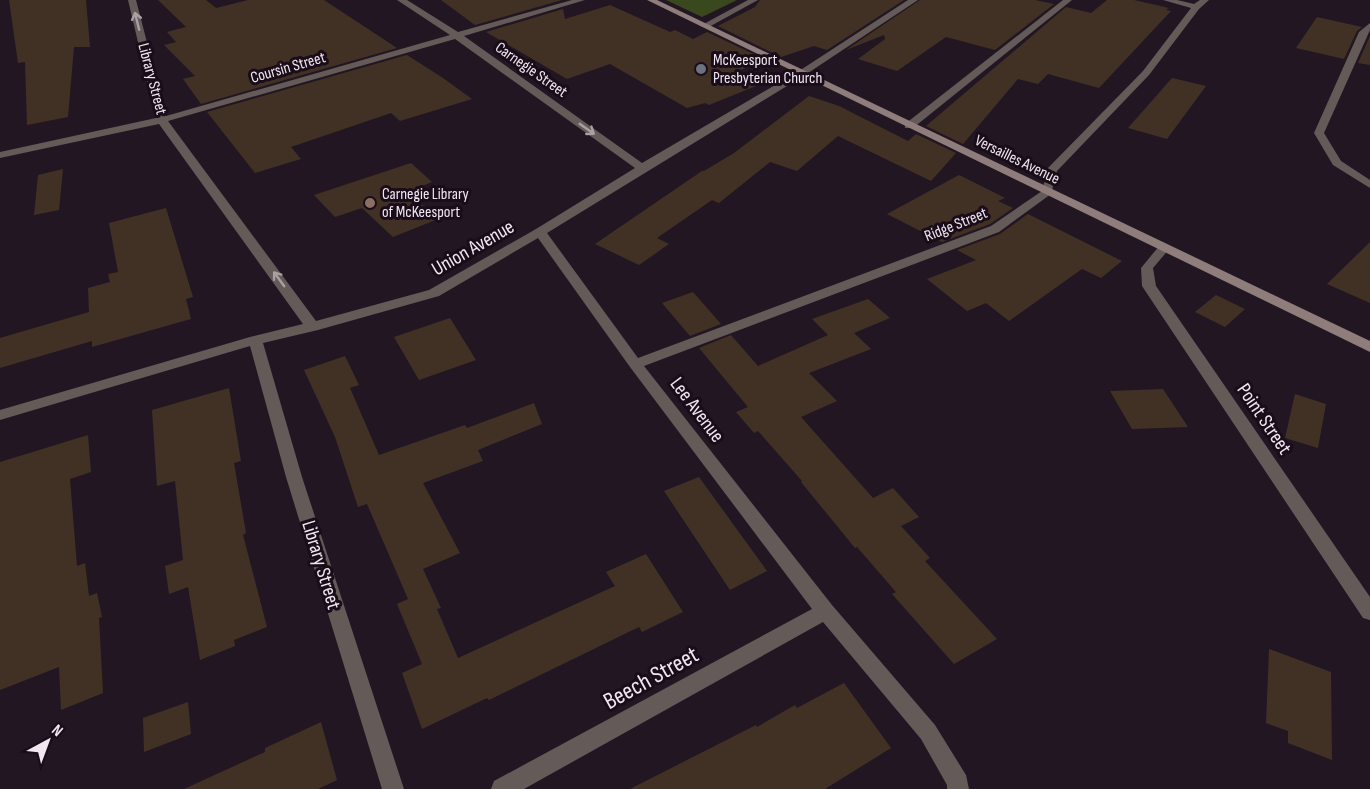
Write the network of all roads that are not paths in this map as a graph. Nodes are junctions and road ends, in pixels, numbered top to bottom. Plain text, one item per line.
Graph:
1 (132, 0) edge
2 (401, 0) edge
3 (581, 0) edge
4 (651, 0) edge
5 (754, 0) edge
6 (914, 0) edge
7 (1068, 0) edge
8 (1167, 0) edge
9 (1201, 3) edge
10 (704, 26) junction
11 (1370, 26) edge
12 (456, 35) junction
13 (802, 73) junction
14 (162, 120) junction
15 (909, 126) junction
16 (0, 155) edge
17 (642, 168) junction
18 (1370, 185) edge
19 (1047, 192) junction
20 (540, 232) junction
21 (1164, 248) junction
22 (313, 327) junction
23 (255, 340) junction
24 (1370, 347) edge
25 (636, 364) junction
26 (0, 415) edge
27 (825, 611) junction
28 (1370, 612) edge
29 (393, 789) edge
30 (502, 789) edge
31 (958, 789) edge

14 -> 1 street, Library Street
2 - 12 street, Carnegie Street
3 - 12 street, Coursin Street
4 - 10 street, Versailles Avenue
5 - 10 street
6 - 13 street, Union Avenue
7 - 15 street
8 - 9 street
9 - 19 street
10 - 13 street, Versailles Avenue
11 - 18 street
12 - 14 street, Coursin Street
12 -> 17 street, Carnegie Street
13 - 15 street, Versailles Avenue
13 - 17 street, Union Avenue
14 - 16 street, Coursin Street
22 -> 14 street, Library Street
15 - 19 street, Versailles Avenue
17 - 20 street, Union Avenue
19 - 21 street, Versailles Avenue
19 - 25 street, Ridge Street
20 - 22 street, Union Avenue
20 - 25 street, Lee Avenue
21 - 24 street, Versailles Avenue
21 - 28 street, Point Street
22 - 23 street, Union Avenue
23 - 26 street, Union Avenue
23 - 29 street, Library Street
25 - 27 street, Lee Avenue
27 - 30 street, Beech Street
27 - 31 street

